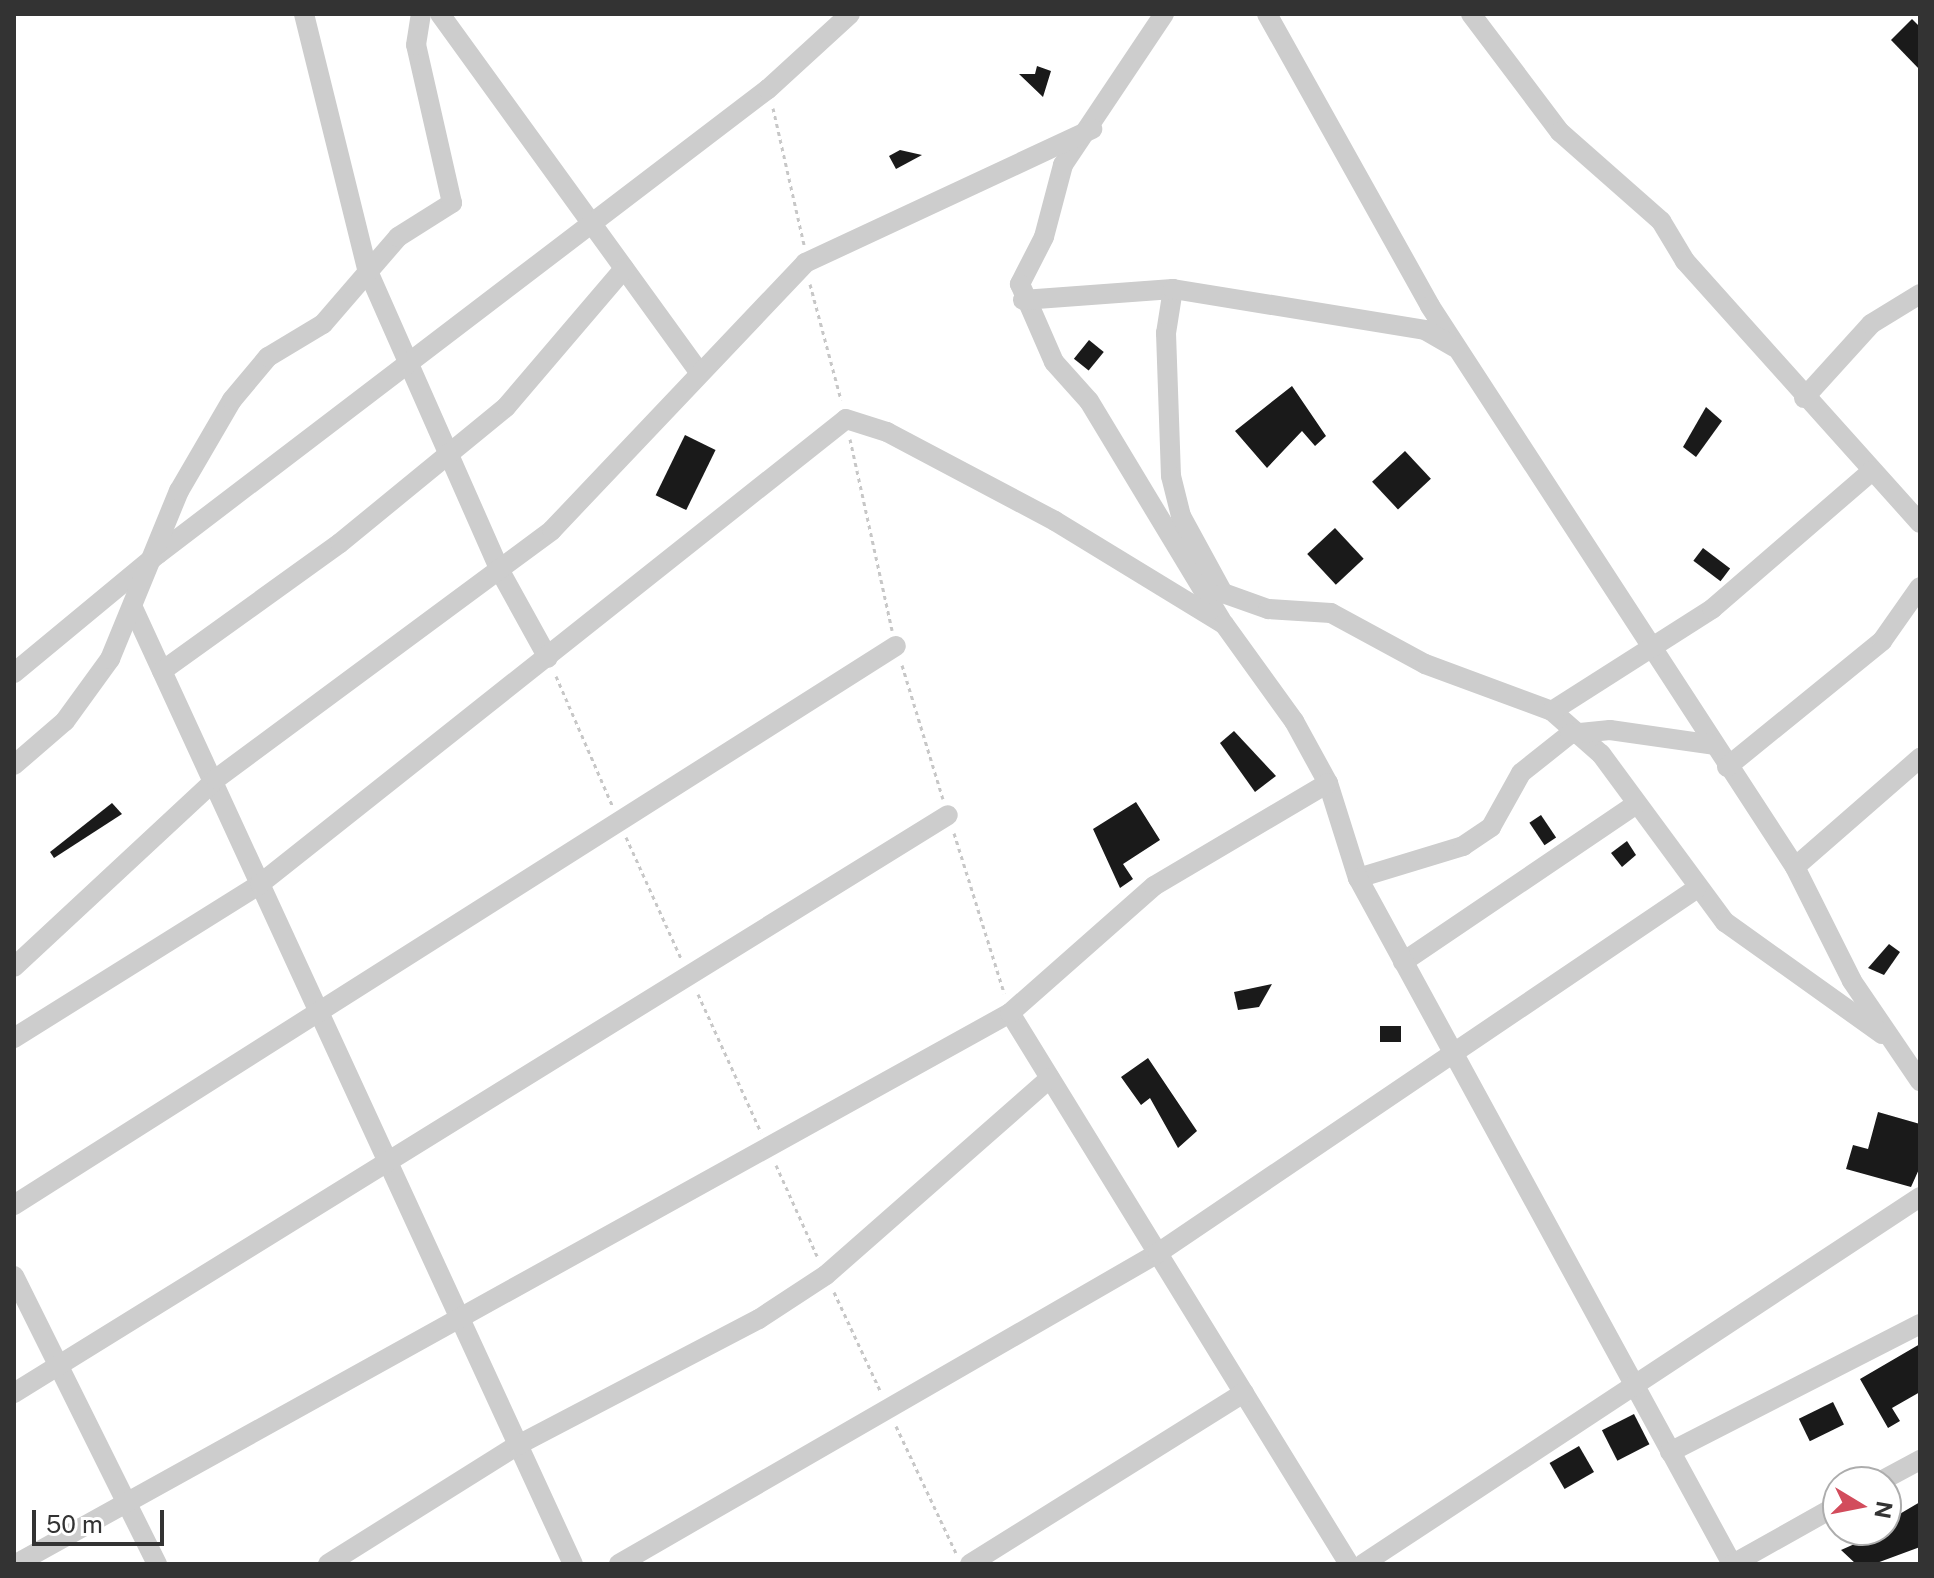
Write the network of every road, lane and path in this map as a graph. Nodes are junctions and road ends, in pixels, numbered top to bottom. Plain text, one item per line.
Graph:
1 (304, 14) edge
2 (421, 14) edge
3 (440, 14) edge
4 (850, 14) edge
5 (1164, 14) edge
6 (1267, 14) edge
7 (1471, 14) edge
8 (768, 89) junction
9 (1092, 129) junction
10 (592, 224) junction
11 (805, 263) junction
12 (367, 269) junction
13 (624, 269) junction
14 (1173, 289) junction
15 (1920, 294) edge
16 (1023, 300) junction
17 (1461, 351) junction
18 (405, 367) junction
19 (700, 373) junction
20 (1804, 398) junction
21 (846, 419) junction
22 (450, 452) junction
23 (1872, 471) junction
24 (1920, 523) edge
25 (158, 554) junction
26 (500, 571) junction
27 (1920, 587) edge
28 (133, 608) junction
29 (1224, 624) junction
30 (896, 646) junction
31 (1653, 648) junction
32 (548, 658) junction
33 (162, 671) junction
34 (14, 673) edge
35 (1552, 711) junction
36 (1577, 733) junction
37 (1714, 745) junction
38 (1920, 758) edge
39 (14, 765) edge
40 (1727, 767) junction
41 (216, 779) junction
42 (1328, 783) junction
43 (1636, 804) junction
44 (948, 815) junction
45 (621, 825) junction
46 (1795, 867) junction
47 (1358, 878) junction
48 (260, 884) junction
49 (1696, 889) junction
50 (1403, 962) junction
51 (14, 967) edge
52 (688, 972) junction
53 (1010, 1013) junction
54 (320, 1014) junction
55 (1885, 1036) junction
56 (14, 1038) edge
57 (1453, 1053) junction
58 (1050, 1078) junction
59 (1920, 1081) edge
60 (768, 1148) junction
61 (387, 1160) junction
62 (1920, 1197) edge
63 (14, 1205) edge
64 (1158, 1253) junction
65 (826, 1275) junction
66 (14, 1276) edge
67 (460, 1318) junction
68 (1920, 1324) edge
69 (58, 1365) junction
70 (1633, 1385) junction
71 (14, 1393) edge
72 (1244, 1393) junction
73 (888, 1409) junction
74 (518, 1445) junction
75 (1670, 1452) junction
76 (1920, 1460) edge
77 (1902, 1470) edge
78 (127, 1503) junction
79 (1822, 1514) edge
80 (16, 1564) edge
81 (157, 1564) edge
82 (328, 1564) edge
83 (573, 1564) edge
84 (619, 1564) edge
85 (961, 1564) edge
86 (970, 1564) edge
87 (1359, 1564) edge
88 (1733, 1564) edge

1 - 12 street
2 - 12 street
3 - 10 street
4 - 8 street
5 - 9 street
6 - 17 street
7 - 20 street
8 - 10 street
8 - 11 path
9 - 11 street
9 - 16 street
10 - 13 street
10 - 18 street
11 - 19 street
11 - 21 path
12 - 18 street
12 - 25 street
13 - 19 street
13 - 22 street
14 - 16 street
14 - 17 street
14 - 35 street
15 - 20 street
16 - 29 street
17 - 31 street
18 - 22 street
18 - 25 street
19 - 26 street
20 - 23 street
21 - 29 street
21 - 30 path
21 - 32 street
22 - 26 street
22 - 33 street
23 - 24 street
23 - 31 street
25 - 28 street
25 - 34 street
26 - 32 street
26 - 41 street
27 - 40 street
28 - 33 street
28 - 39 street
29 - 42 street
30 - 44 path
30 - 45 street
31 - 35 street
31 - 37 street
32 - 45 path
32 - 48 street
33 - 41 street
35 - 36 street
36 - 37 street
36 - 43 street
36 - 47 street
37 - 40 street
38 - 46 street
40 - 46 street
41 - 48 street
41 - 51 street
42 - 47 street
42 - 53 street
43 - 49 street
43 - 50 street
44 - 52 street
44 - 53 path
45 - 52 path
45 - 54 street
46 - 55 street
47 - 50 street
48 - 54 street
48 - 56 street
49 - 55 street
49 - 57 street
50 - 57 street
52 - 60 path
52 - 61 street
53 - 58 street
53 - 60 street
54 - 61 street
54 - 63 street
55 - 59 street
57 - 64 street
57 - 70 street
58 - 64 street
58 - 65 street
60 - 65 path
60 - 67 street
61 - 67 street
61 - 69 street
62 - 70 street
64 - 72 street
64 - 73 street
65 - 73 path
65 - 74 street
66 - 69 street
67 - 74 street
67 - 78 street
68 - 75 street
69 - 71 street
69 - 78 street
70 - 75 street
70 - 87 street
72 - 86 street
72 - 87 street
73 - 84 street
73 - 85 path
74 - 82 street
74 - 83 street
75 - 88 street
76 - 77 street
78 - 80 street
78 - 81 street
79 - 88 street

